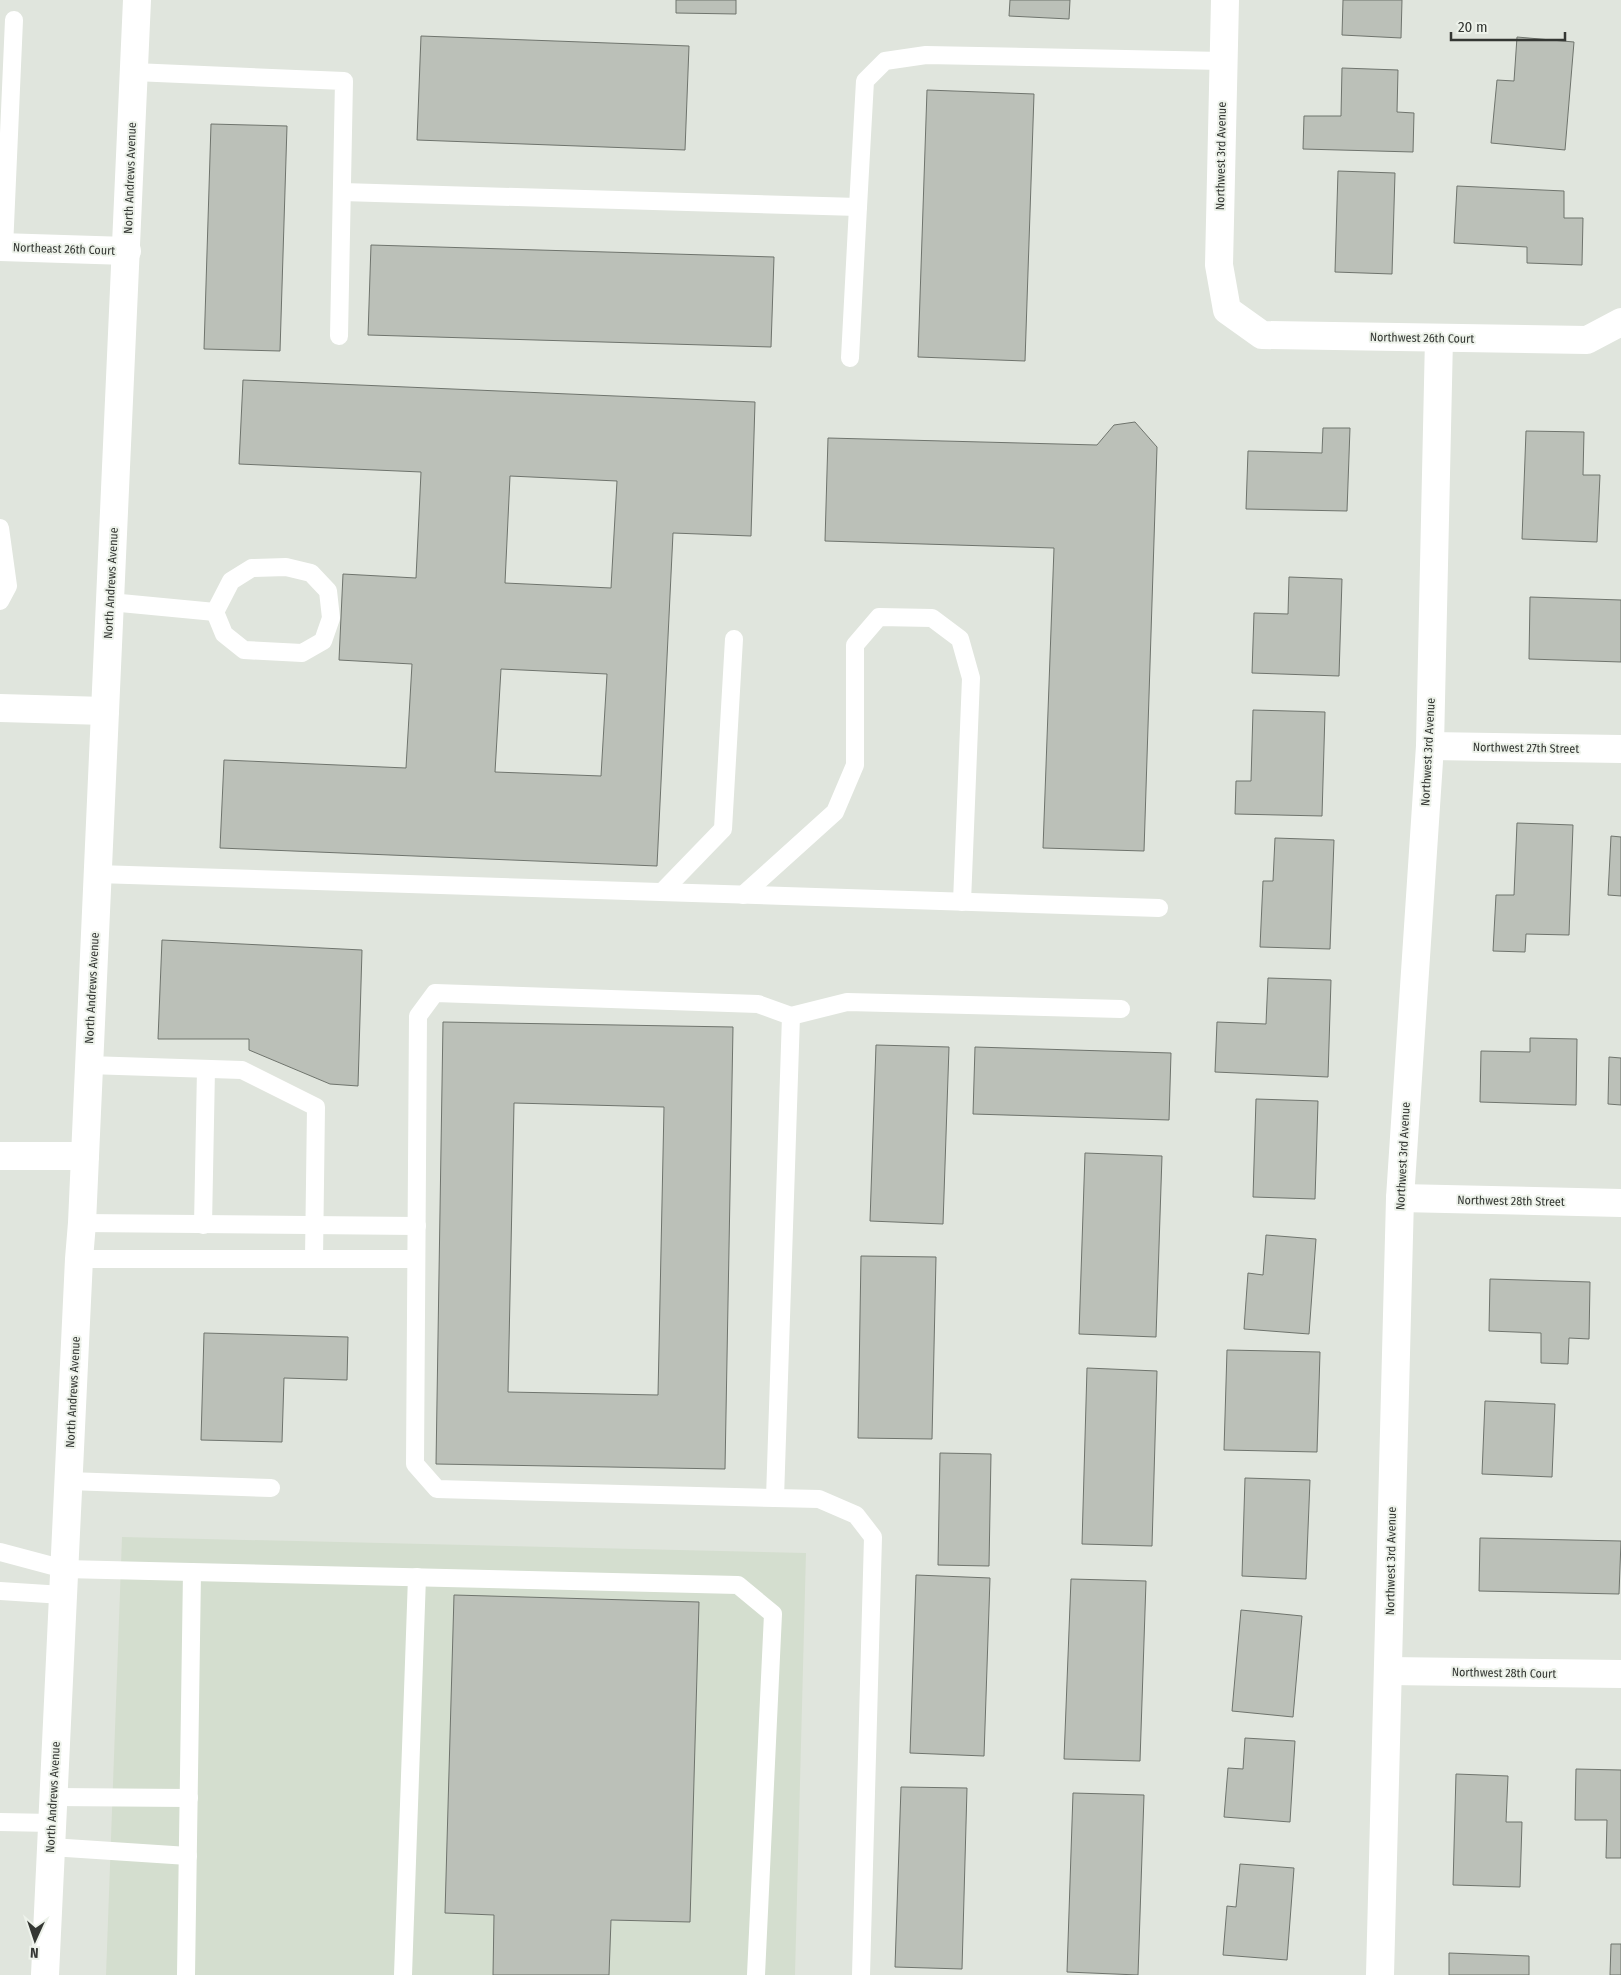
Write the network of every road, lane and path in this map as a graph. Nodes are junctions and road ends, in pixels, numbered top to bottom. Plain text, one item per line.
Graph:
1 (137, 0) edge
2 (1224, 0) edge
3 (14, 20) dead end
4 (1223, 61) junction
5 (134, 72) junction
6 (342, 192) junction
7 (858, 206) junction
8 (2, 247) edge
9 (127, 252) junction
10 (1227, 310) joint
11 (1621, 322) edge
12 (339, 336) dead end
13 (1439, 338) junction
14 (850, 358) dead end
15 (0, 528) edge
16 (0, 601) edge
17 (110, 602) junction
18 (215, 612) junction
19 (734, 639) dead end
20 (0, 708) edge
21 (105, 711) junction
22 (1430, 746) junction
23 (1621, 749) edge
24 (97, 874) junction
25 (662, 892) junction
26 (742, 894) junction
27 (962, 902) junction
28 (1159, 908) dead end
29 (1120, 1009) dead end
30 (791, 1016) junction
31 (88, 1065) junction
32 (206, 1069) junction
33 (0, 1156) edge
34 (85, 1156) junction
35 (1400, 1198) junction
36 (1621, 1203) edge
37 (82, 1223) junction
38 (203, 1225) junction
39 (314, 1226) junction
40 (417, 1226) junction
41 (314, 1258) junction
42 (79, 1259) junction
43 (416, 1259) junction
44 (68, 1481) junction
45 (271, 1488) dead end
46 (775, 1498) junction
47 (0, 1552) edge
48 (192, 1572) junction
49 (417, 1577) junction
50 (64, 1582) junction
51 (0, 1591) edge
52 (1388, 1671) junction
53 (1621, 1674) edge
54 (189, 1798) junction
55 (0, 1822) edge
56 (52, 1823) junction
57 (188, 1856) junction
58 (44, 1975) edge
59 (186, 1975) edge
60 (403, 1975) edge
61 (756, 1975) edge
62 (861, 1975) edge
63 (1380, 1975) edge

1 - 5 street, North Andrews Avenue
2 - 4 street, Northwest 3rd Avenue
3 - 8 lane
4 - 7 lane
4 - 10 street, Northwest 3rd Avenue
5 - 6 lane
5 - 9 street, North Andrews Avenue
6 - 7 lane
6 - 12 lane
7 - 14 lane
8 - 9 street, Northeast 26th Court
9 - 17 street, North Andrews Avenue
10 - 13 street, Northwest 26th Court
11 - 13 street, Northwest 26th Court
13 - 22 street, Northwest 3rd Avenue
15 - 16 lane
17 - 18 lane
17 - 21 street, North Andrews Avenue
18 - 18 lane
19 - 25 lane
20 - 21 street
21 - 24 street, North Andrews Avenue
22 - 23 street, Northwest 27th Street
22 - 35 street, Northwest 3rd Avenue
24 - 25 lane
24 - 31 street, North Andrews Avenue
25 - 26 lane
26 - 27 lane
26 - 27 lane
27 - 28 lane
29 - 30 lane
30 - 40 lane
30 - 46 lane
31 - 32 lane
31 - 34 street, North Andrews Avenue
32 - 38 lane
32 - 39 lane
33 - 34 street
34 - 37 street, North Andrews Avenue
35 - 36 street, Northwest 28th Street
35 - 52 street, Northwest 3rd Avenue
37 - 38 lane
37 - 42 street, North Andrews Avenue
38 - 39 lane
39 - 40 lane
39 - 41 lane
40 - 43 lane
41 - 42 lane
41 - 43 lane
42 - 44 street, North Andrews Avenue
43 - 46 lane
44 - 45 lane
44 - 50 street, North Andrews Avenue
46 - 62 lane
47 - 50 lane
48 - 49 lane
48 - 50 lane
48 - 54 lane
49 - 60 lane
49 - 61 lane
50 - 51 lane
50 - 56 street, North Andrews Avenue
52 - 53 street, Northwest 28th Court
52 - 63 street, Northwest 3rd Avenue
54 - 56 lane
54 - 57 lane
55 - 56 lane
56 - 57 lane
56 - 58 street, North Andrews Avenue
57 - 59 lane

